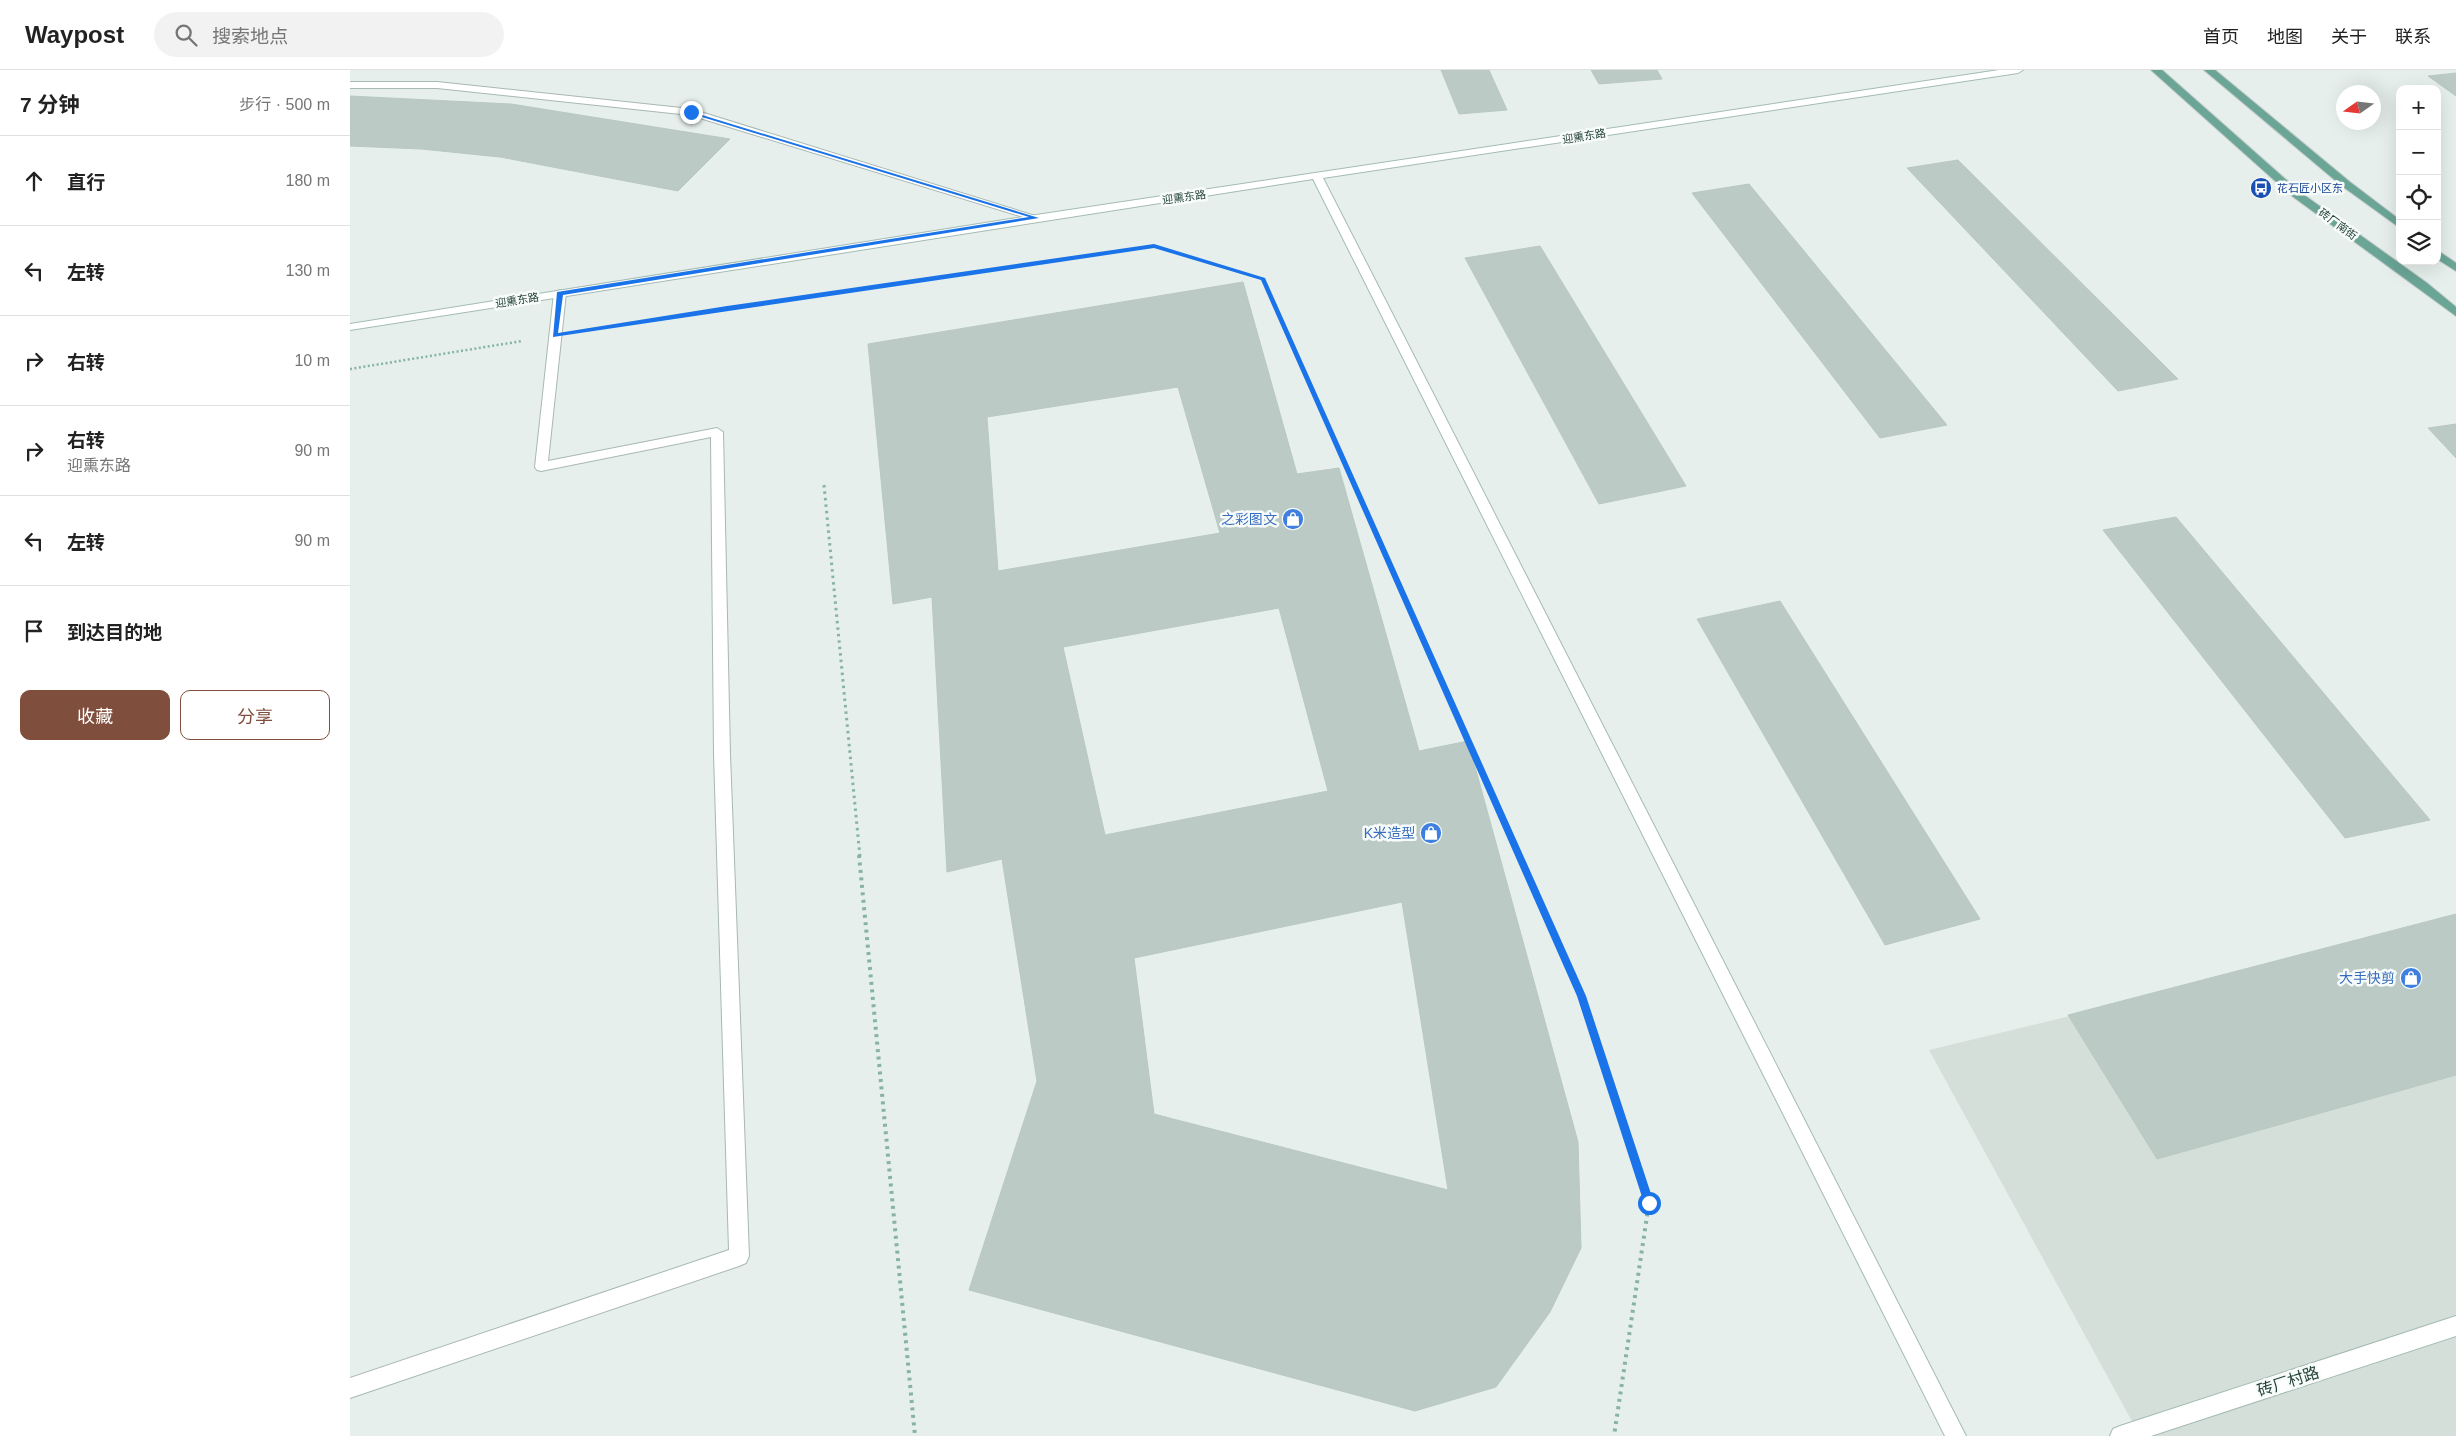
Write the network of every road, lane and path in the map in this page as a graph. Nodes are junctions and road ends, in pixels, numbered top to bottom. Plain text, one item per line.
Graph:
1 (2018, 70) edge
2 (2156, 70) edge
3 (2209, 70) edge
4 (350, 85) edge
5 (1317, 177) junction
6 (1037, 218) junction
7 (2396, 222) edge
8 (2441, 257) edge
9 (2456, 268) edge
10 (560, 293) junction
11 (2456, 313) edge
12 (350, 327) edge
13 (555, 336) junction
14 (350, 369) edge
15 (824, 485) dead end
16 (2456, 1326) edge
17 (350, 1388) edge
18 (915, 1436) edge
19 (1614, 1436) edge
20 (1956, 1436) edge
21 (2120, 1436) edge

1 - 5 street, 迎熏东路
2 - 11 main road, 砖厂南街
3 - 7 main road
4 - 6 street
5 - 6 street, 迎熏东路
5 - 20 street
6 - 10 street, 迎熏东路
8 - 9 main road
10 - 12 street, 迎熏东路
10 - 13 street
13 - 14 path
13 - 17 street
13 - 19 path
15 - 18 path
16 - 21 street, 砖厂村路

